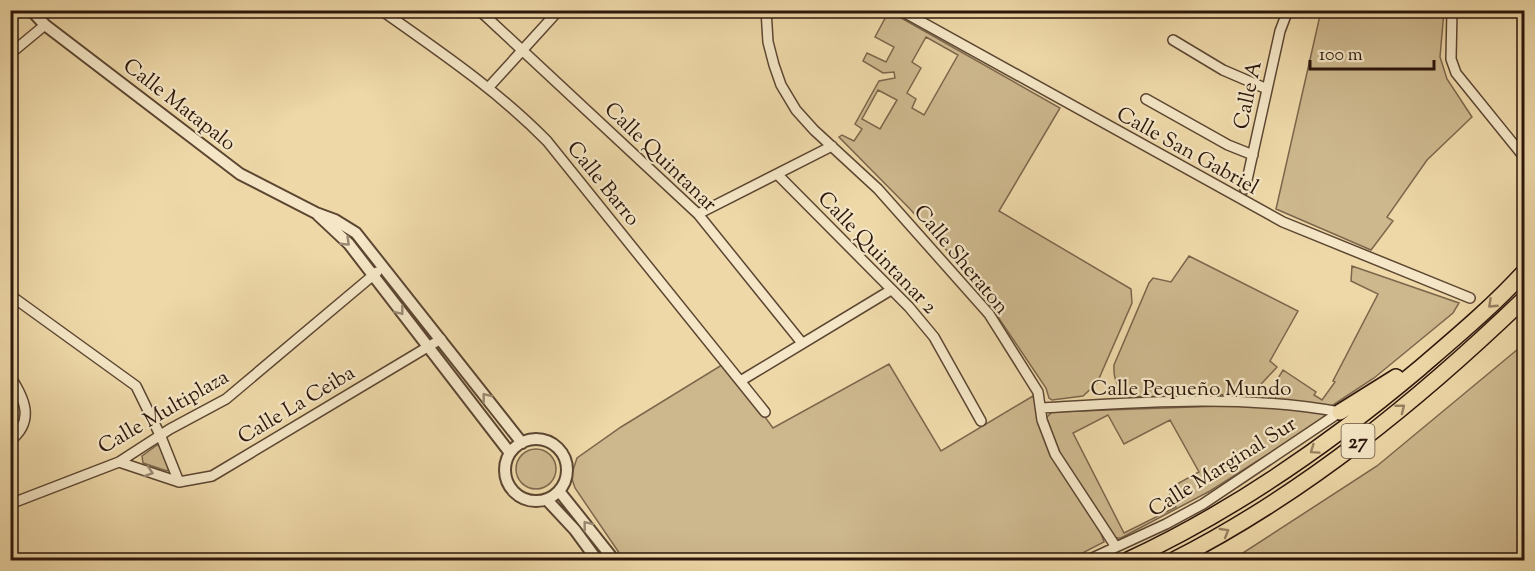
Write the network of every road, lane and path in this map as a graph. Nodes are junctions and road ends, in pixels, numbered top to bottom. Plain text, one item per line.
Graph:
1 (31, 10) edge
2 (381, 10) edge
3 (479, 10) edge
4 (559, 10) edge
5 (766, 10) edge
6 (900, 10) edge
7 (1452, 10) edge
8 (1286, 14) edge
9 (45, 25) junction
10 (1173, 40) dead end
11 (523, 50) junction
12 (10, 54) edge
13 (488, 88) junction
14 (1267, 89) junction
15 (1146, 99) dead end
16 (832, 146) junction
17 (1253, 155) junction
18 (1524, 157) edge
19 (778, 175) junction
20 (1245, 189) dead end
21 (316, 213) junction
22 (698, 214) junction
23 (384, 266) junction
24 (1524, 272) edge
25 (372, 275) junction
26 (891, 290) junction
27 (10, 295) edge
28 (1470, 298) dead end
29 (1524, 299) edge
30 (1459, 335) junction
31 (441, 339) junction
32 (802, 343) junction
33 (428, 346) junction
34 (10, 376) edge
35 (742, 380) junction
36 (1042, 408) junction
37 (765, 412) dead end
38 (1340, 412) junction
39 (981, 421) dead end
40 (162, 437) junction
41 (10, 441) edge
42 (522, 443) junction
43 (510, 453) junction
44 (119, 462) junction
45 (179, 482) junction
46 (559, 491) junction
47 (547, 500) junction
48 (10, 504) edge
49 (1116, 548) junction
50 (597, 561) edge
51 (614, 561) edge
52 (1088, 561) edge
53 (1128, 561) edge
54 (1174, 561) edge

1 - 9 street, Calle Matapalo
2 - 13 street, Calle Barro
3 - 11 street, Calle Quintanar
4 - 11 street
5 - 16 street, Calle Sheraton
6 - 28 street, Calle San Gabriel
7 - 18 street
8 - 14 street, Calle A
9 - 12 street
9 - 21 street, Calle Matapalo
10 - 14 street
11 - 13 street
11 - 22 street, Calle Quintanar
13 - 35 street, Calle Barro
14 - 17 street, Calle A
15 - 17 street
16 - 19 street
16 - 36 street, Calle Sheraton
17 - 20 street, Calle A
19 - 22 street
19 - 26 street, Calle Quintanar 2
21 - 23 street, Calle Matapalo
21 -> 25 street, Calle Matapalo
22 - 32 street, Calle Quintanar
23 - 25 street, Calle Multiplaza
23 - 31 street, Calle Matapalo
24 -> 30 highway, 27
25 -> 33 street, Calle Matapalo
25 - 40 street, Calle Multiplaza
26 - 32 street
26 - 39 street, Calle Quintanar 2
27 - 40 street
54 -> 29 highway, 27
30 - 38 highway
30 -> 53 highway, 27
31 - 33 street
42 -> 31 street, Calle Matapalo
32 - 35 street
33 - 43 street, Calle Matapalo
33 - 45 street, Calle La Ceiba
34 - 41 street
35 - 37 street, Calle Barro
36 - 38 street, Calle Pequeño Mundo
36 - 49 street, Calle Sheraton
38 - 49 street, Calle Marginal Sur
40 - 44 street, Calle Multiplaza
40 - 45 street
42 - 43 street
42 - 46 street
43 - 47 street
44 -> 45 street, Calle La Ceiba
44 - 48 street, Calle Multiplaza
46 - 47 street
51 -> 46 street
47 - 50 street
49 - 52 street, Calle Marginal Sur

